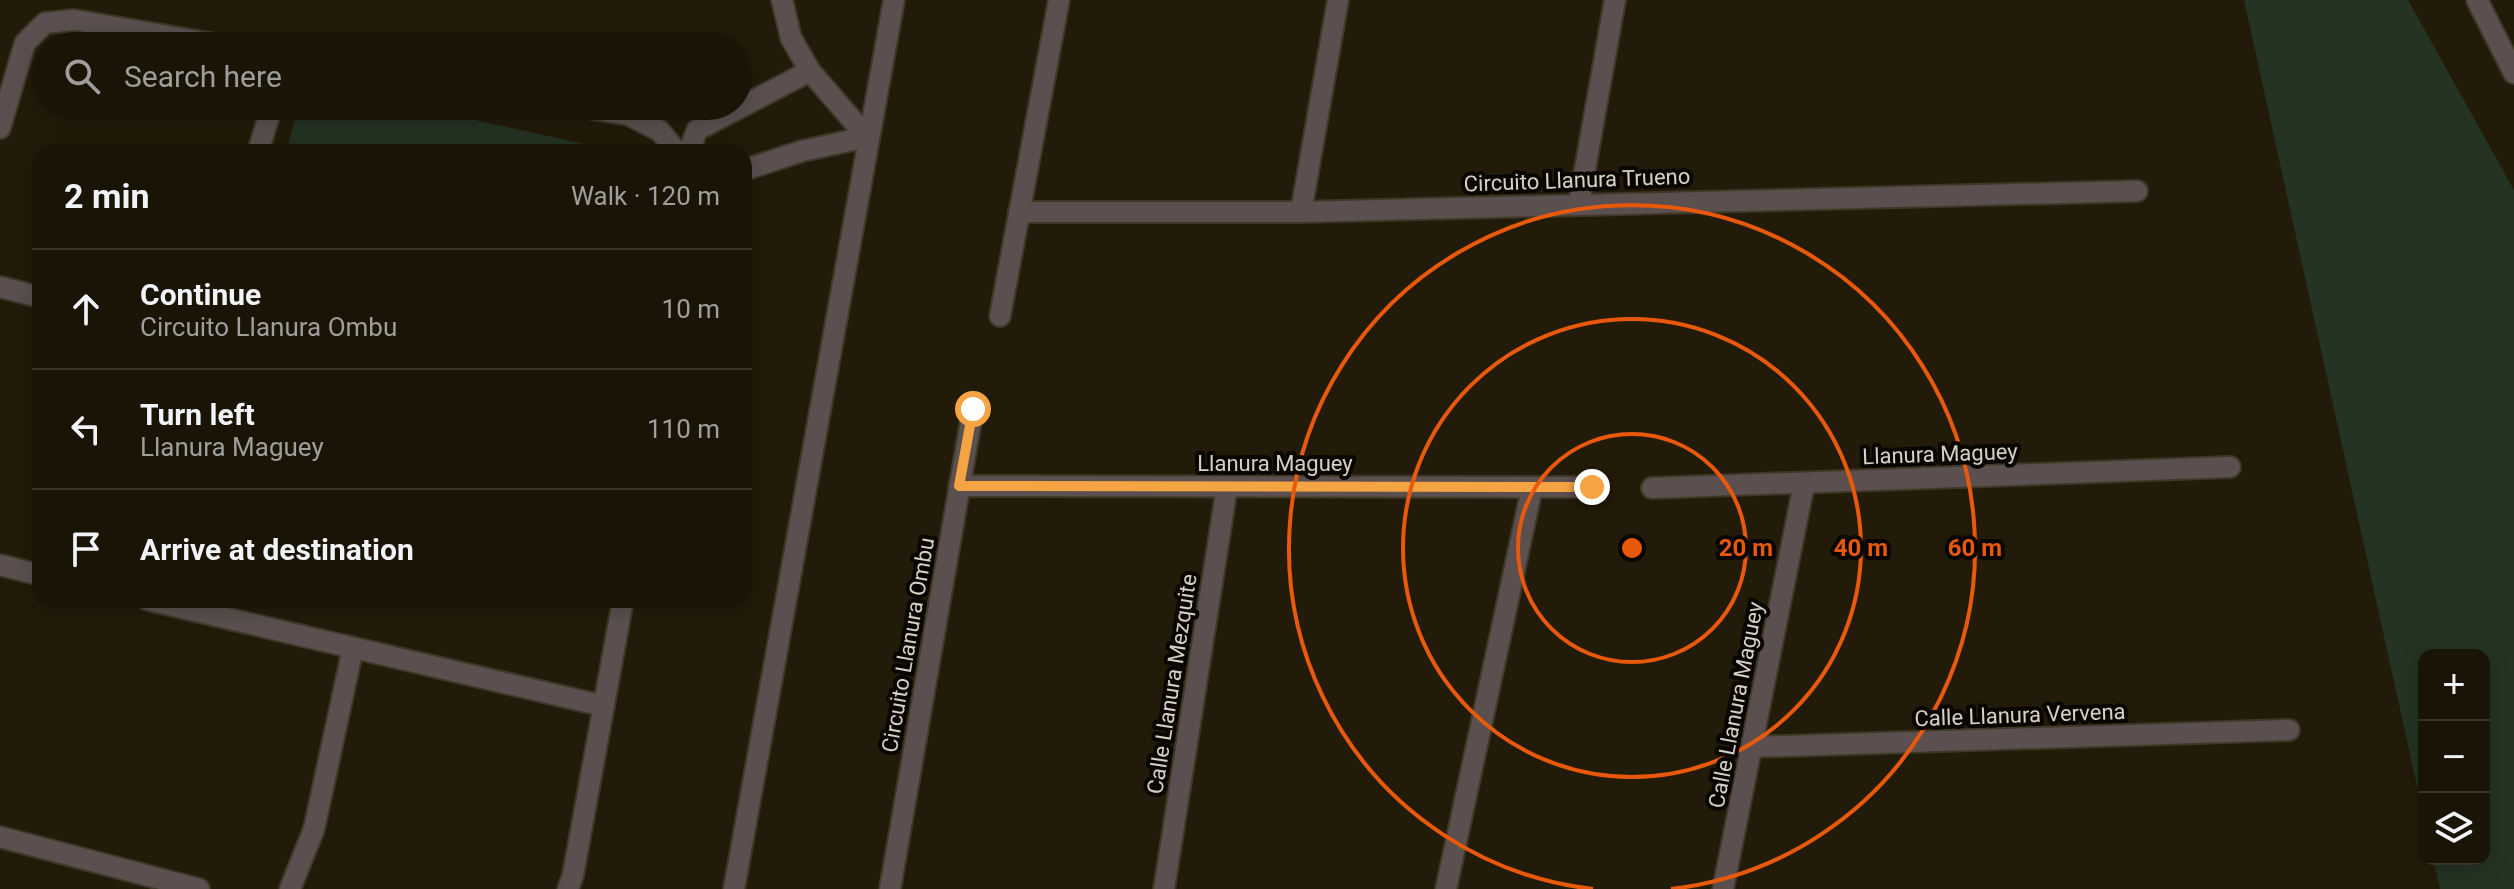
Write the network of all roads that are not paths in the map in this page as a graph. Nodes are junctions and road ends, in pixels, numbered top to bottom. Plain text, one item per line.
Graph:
1 (782, 0) edge
2 (894, 0) edge
3 (1059, 0) edge
4 (1338, 0) edge
5 (1615, 0) edge
6 (2477, 0) edge
7 (36, 32) edge
8 (145, 32) edge
9 (32, 36) edge
10 (810, 71) junction
11 (2514, 73) edge
12 (752, 101) edge
13 (268, 120) edge
14 (639, 120) edge
15 (716, 120) edge
16 (0, 128) edge
17 (867, 137) junction
18 (260, 144) edge
19 (671, 144) edge
20 (692, 144) edge
21 (752, 167) edge
22 (2137, 191) dead end
23 (1579, 203) junction
24 (1019, 212) junction
25 (1301, 212) junction
26 (0, 287) edge
27 (32, 295) edge
28 (1000, 316) dead end
29 (973, 409) dead end
30 (2230, 467) dead end
31 (1804, 484) junction
32 (959, 486) junction
33 (1227, 487) junction
34 (1592, 487) dead end
35 (1532, 488) junction
36 (1652, 488) dead end
37 (0, 565) edge
38 (32, 573) edge
39 (182, 608) edge
40 (622, 608) edge
41 (353, 648) junction
42 (604, 706) junction
43 (2289, 730) dead end
44 (1752, 747) junction
45 (0, 837) edge
46 (199, 889) edge
47 (290, 889) edge
48 (568, 889) edge
49 (734, 889) edge
50 (890, 889) edge
51 (1164, 889) edge
52 (1446, 889) edge
53 (1723, 889) edge

1 - 10 street
2 - 17 street
3 - 24 street
4 - 25 street
5 - 23 street
6 - 11 street
7 - 8 street
9 - 16 street
10 - 12 street
10 - 17 street
13 - 18 street
14 - 19 street
15 - 20 street
17 - 21 street
17 - 49 street
22 - 23 street, Circuito Llanura Trueno
23 - 25 street, Circuito Llanura Trueno
24 - 25 street, Circuito Llanura Trueno
24 - 28 street
26 - 27 street
29 - 32 street, Circuito Llanura Ombu
30 - 31 street, Llanura Maguey
31 - 36 street, Llanura Maguey
31 - 44 street, Calle Llanura Maguey
32 - 33 street, Llanura Maguey
32 - 50 street, Circuito Llanura Ombu
33 - 35 street, Llanura Maguey
33 - 51 street, Calle Llanura Mezquite
34 - 35 street, Llanura Maguey
35 - 52 street
37 - 38 street
39 - 41 street
40 - 42 street
41 - 42 street
41 - 47 street
42 - 48 street
43 - 44 street, Calle Llanura Vervena
44 - 53 street, Calle Llanura Maguey
45 - 46 street

